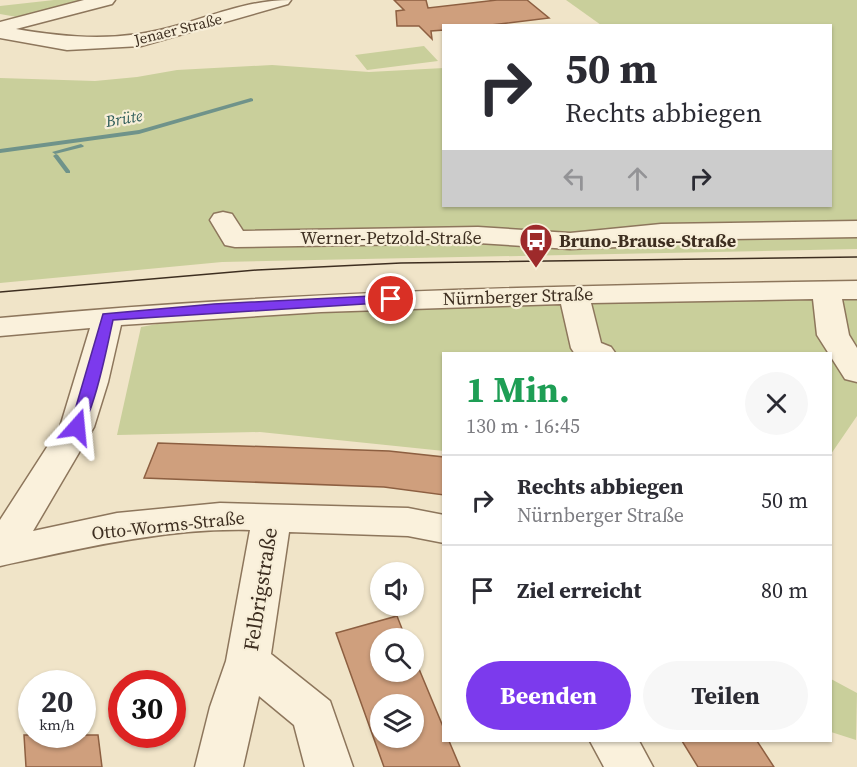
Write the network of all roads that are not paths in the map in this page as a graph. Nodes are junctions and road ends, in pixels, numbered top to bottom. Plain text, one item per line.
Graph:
1 (106, 0) edge
2 (282, 0) edge
3 (4, 25) edge
4 (223, 220) dead end
5 (857, 229) edge
6 (857, 290) edge
7 (826, 291) junction
8 (574, 294) junction
9 (108, 317) junction
10 (0, 327) edge
11 (596, 352) edge
12 (857, 372) edge
13 (272, 517) junction
14 (442, 529) edge
15 (0, 552) edge
16 (248, 661) junction
17 (615, 742) edge
18 (219, 767) edge
19 (329, 767) edge
20 (629, 767) edge

1 - 3 street, Jenaer Straße
2 - 3 street, Jenaer Straße
4 - 5 street, Werner-Petzold-Straße
6 - 7 street, Nürnberger Straße
7 - 8 street, Nürnberger Straße
7 - 12 street
8 - 9 street, Nürnberger Straße
8 - 11 street
9 - 10 street, Nürnberger Straße
9 - 15 street
13 - 14 street, Otto-Worms-Straße
13 - 15 street, Otto-Worms-Straße
13 - 16 street, Felbrigstraße
16 - 18 street, Felbrigstraße
16 - 19 street, Felbrigstraße
17 - 20 street

